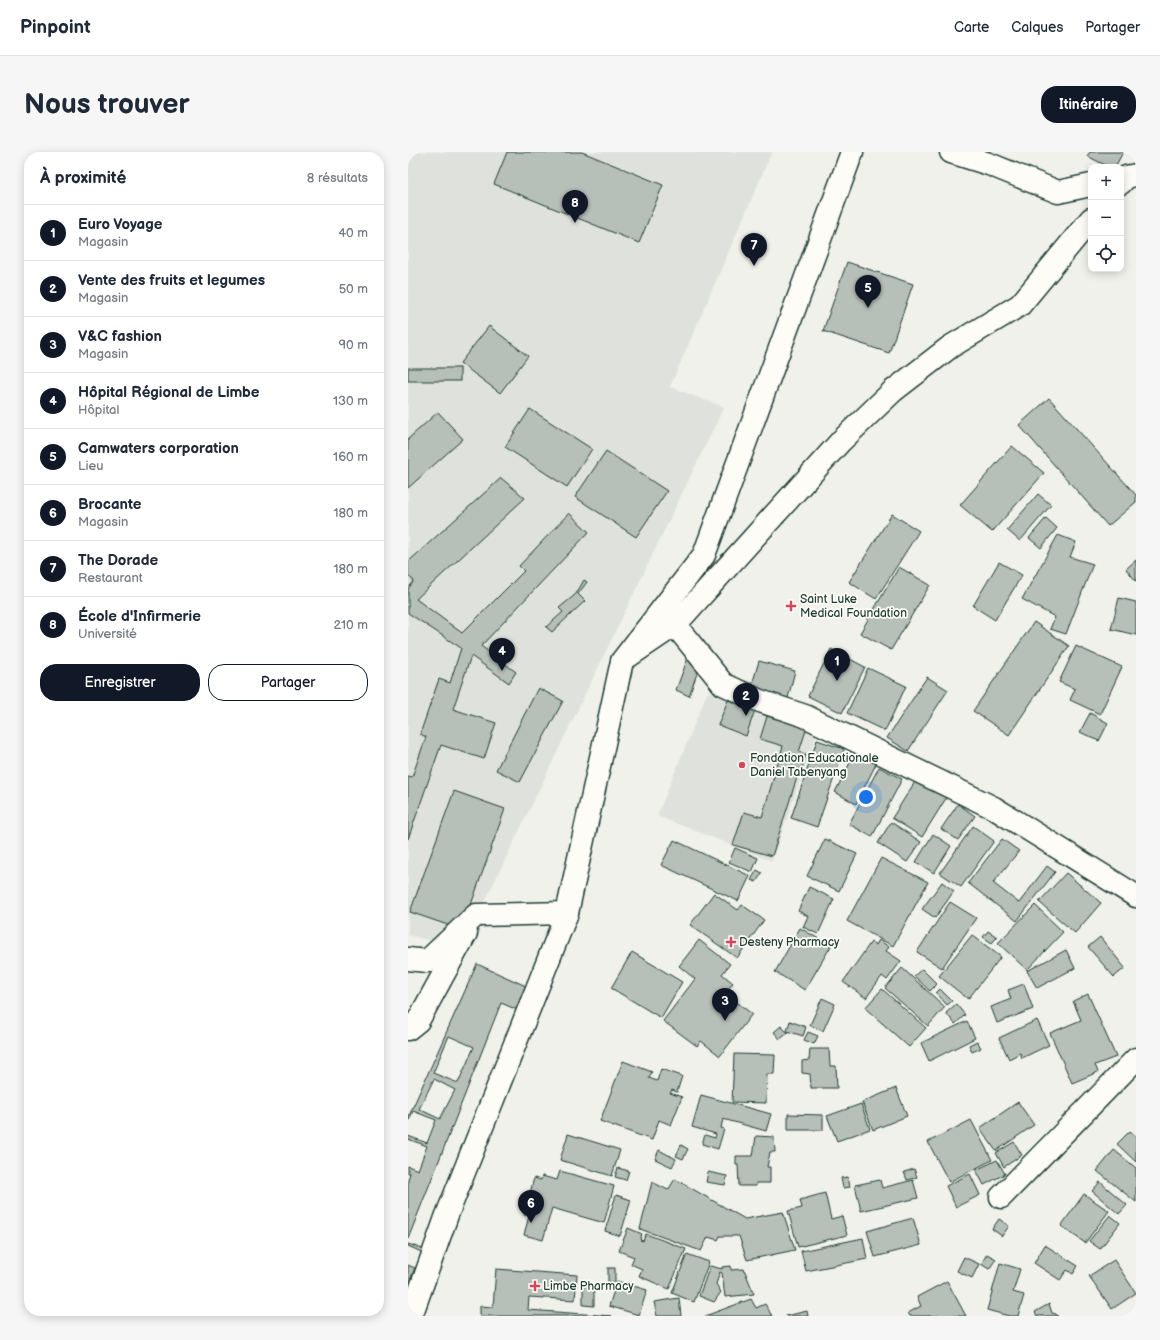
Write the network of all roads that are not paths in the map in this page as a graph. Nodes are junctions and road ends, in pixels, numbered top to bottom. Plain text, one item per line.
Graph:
1 (852, 152) edge
2 (951, 152) edge
3 (1088, 185) edge
4 (1088, 223) edge
5 (675, 625) junction
6 (622, 661) junction
7 (1136, 896) edge
8 (567, 913) junction
9 (476, 915) junction
10 (408, 959) edge
11 (408, 1029) edge
12 (1136, 1059) edge
13 (1001, 1196) dead end
14 (411, 1316) edge

1 - 6 main road
2 - 3 main road
4 - 5 main road
5 - 6 main road
5 - 7 main road
6 - 8 main road
8 - 9 main road
8 - 14 main road
9 - 10 main road
9 - 11 main road
12 - 13 main road

